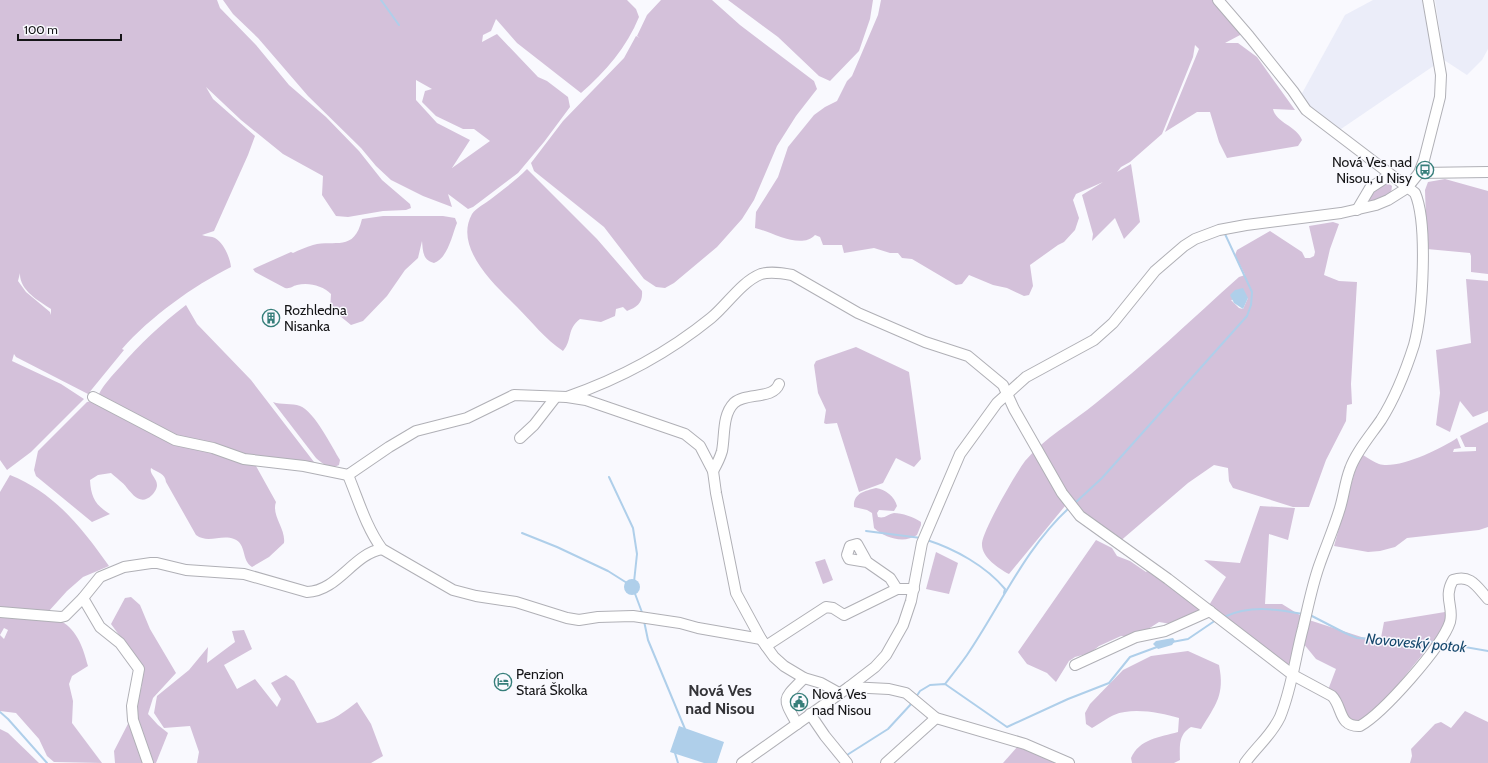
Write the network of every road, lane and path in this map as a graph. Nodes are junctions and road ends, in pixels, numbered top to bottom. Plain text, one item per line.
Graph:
1 (1218, 0) edge
2 (1428, 0) edge
3 (1488, 172) edge
4 (1419, 173) junction
5 (1390, 175) junction
6 (1407, 188) junction
7 (1357, 210) junction
8 (779, 384) dead end
9 (1007, 393) junction
10 (586, 395) junction
11 (93, 397) dead end
12 (555, 398) junction
13 (520, 438) dead end
14 (713, 470) junction
15 (348, 474) junction
16 (382, 549) junction
17 (866, 562) dead end
18 (896, 589) junction
19 (914, 589) junction
20 (82, 598) junction
21 (1488, 598) edge
22 (0, 612) edge
23 (1210, 612) junction
24 (763, 642) junction
25 (1075, 665) dead end
26 (1294, 675) junction
27 (804, 678) junction
28 (849, 687) junction
29 (839, 694) junction
30 (810, 714) junction
31 (936, 718) junction
32 (797, 724) junction
33 (844, 759) edge
34 (148, 763) edge
35 (742, 763) edge
36 (886, 763) edge
37 (1069, 763) edge
38 (1245, 763) edge

1 - 5 street
2 - 4 street
3 - 4 street
4 - 6 street
5 - 6 street
5 - 7 street
6 - 7 street
6 - 26 street
7 - 9 street
8 - 14 street
9 - 10 street
9 - 19 street
9 - 23 street
10 - 12 street
10 - 14 street
11 - 15 street
12 - 13 street
12 - 15 street
14 - 24 street
15 - 16 street
16 - 20 street
16 - 24 street
17 - 18 street
18 - 19 street
18 - 24 street
19 - 28 street
20 - 22 street
20 - 34 street
21 - 26 street
23 - 25 street
23 - 26 street
24 - 27 street
26 - 38 street
27 - 29 street
27 - 32 street
28 - 29 street
28 - 31 street
29 - 30 street
30 - 32 street
30 - 33 street
31 - 36 street
31 - 37 street
32 - 35 street

